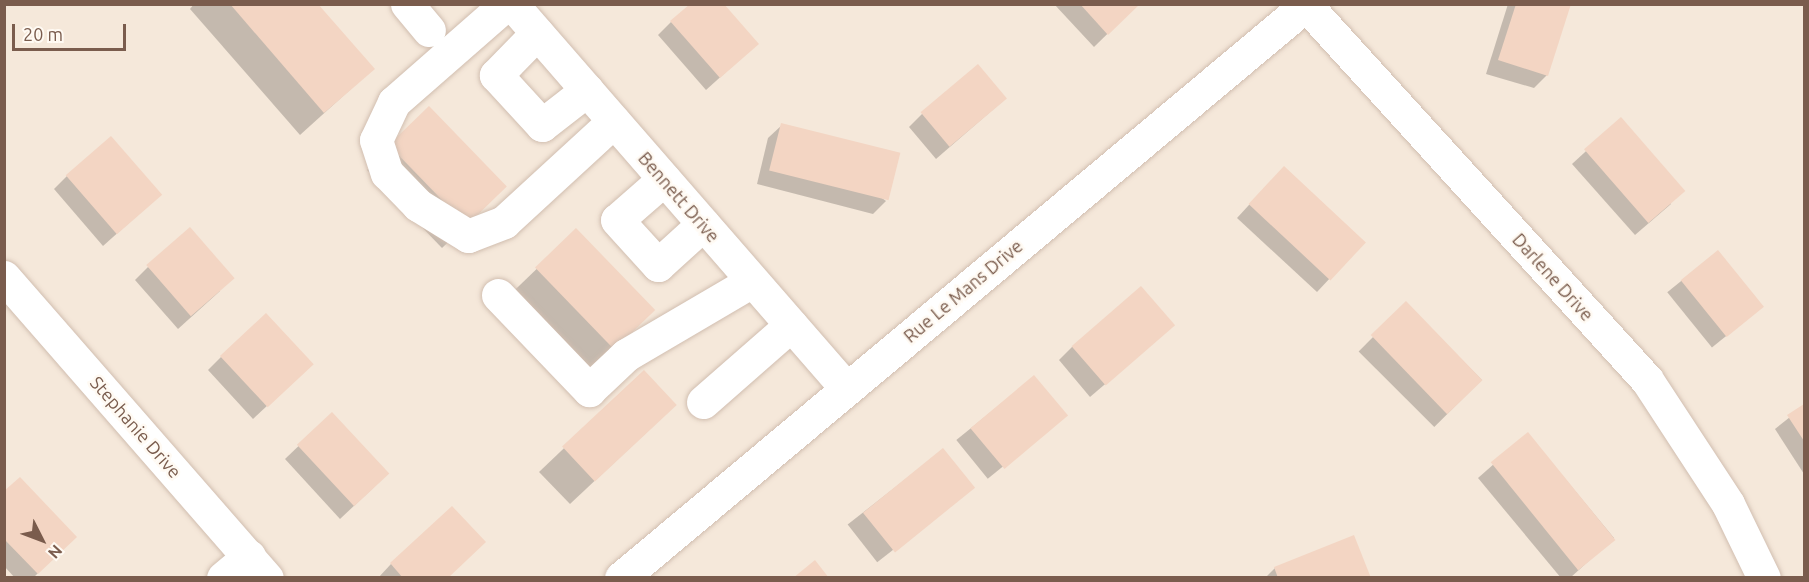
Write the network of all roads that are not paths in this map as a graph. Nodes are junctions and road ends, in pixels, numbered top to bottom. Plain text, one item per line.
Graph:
1 (407, 4) edge
2 (506, 4) edge
3 (512, 4) edge
4 (1306, 5) edge
5 (429, 30) dead end
6 (537, 33) junction
7 (587, 90) junction
8 (614, 121) junction
9 (664, 179) junction
10 (703, 224) junction
11 (4, 277) edge
12 (752, 281) junction
13 (498, 295) dead end
14 (791, 325) junction
15 (846, 388) junction
16 (703, 402) dead end
17 (258, 567) edge
18 (223, 578) edge
19 (621, 578) edge
20 (1764, 578) edge

1 - 5 street
2 - 8 street
3 - 6 street, Bennett Drive
4 - 15 street, Rue Le Mans Drive
4 - 20 street, Darlene Drive
6 - 7 street, Bennett Drive
6 - 7 street
7 - 8 street, Bennett Drive
8 - 9 street, Bennett Drive
9 - 10 street, Bennett Drive
9 - 10 street
10 - 12 street, Bennett Drive
11 - 17 street, Stephanie Drive
12 - 13 street
12 - 14 street, Bennett Drive
14 - 15 street, Bennett Drive
14 - 16 street
15 - 19 street, Rue Le Mans Drive
17 - 18 street

